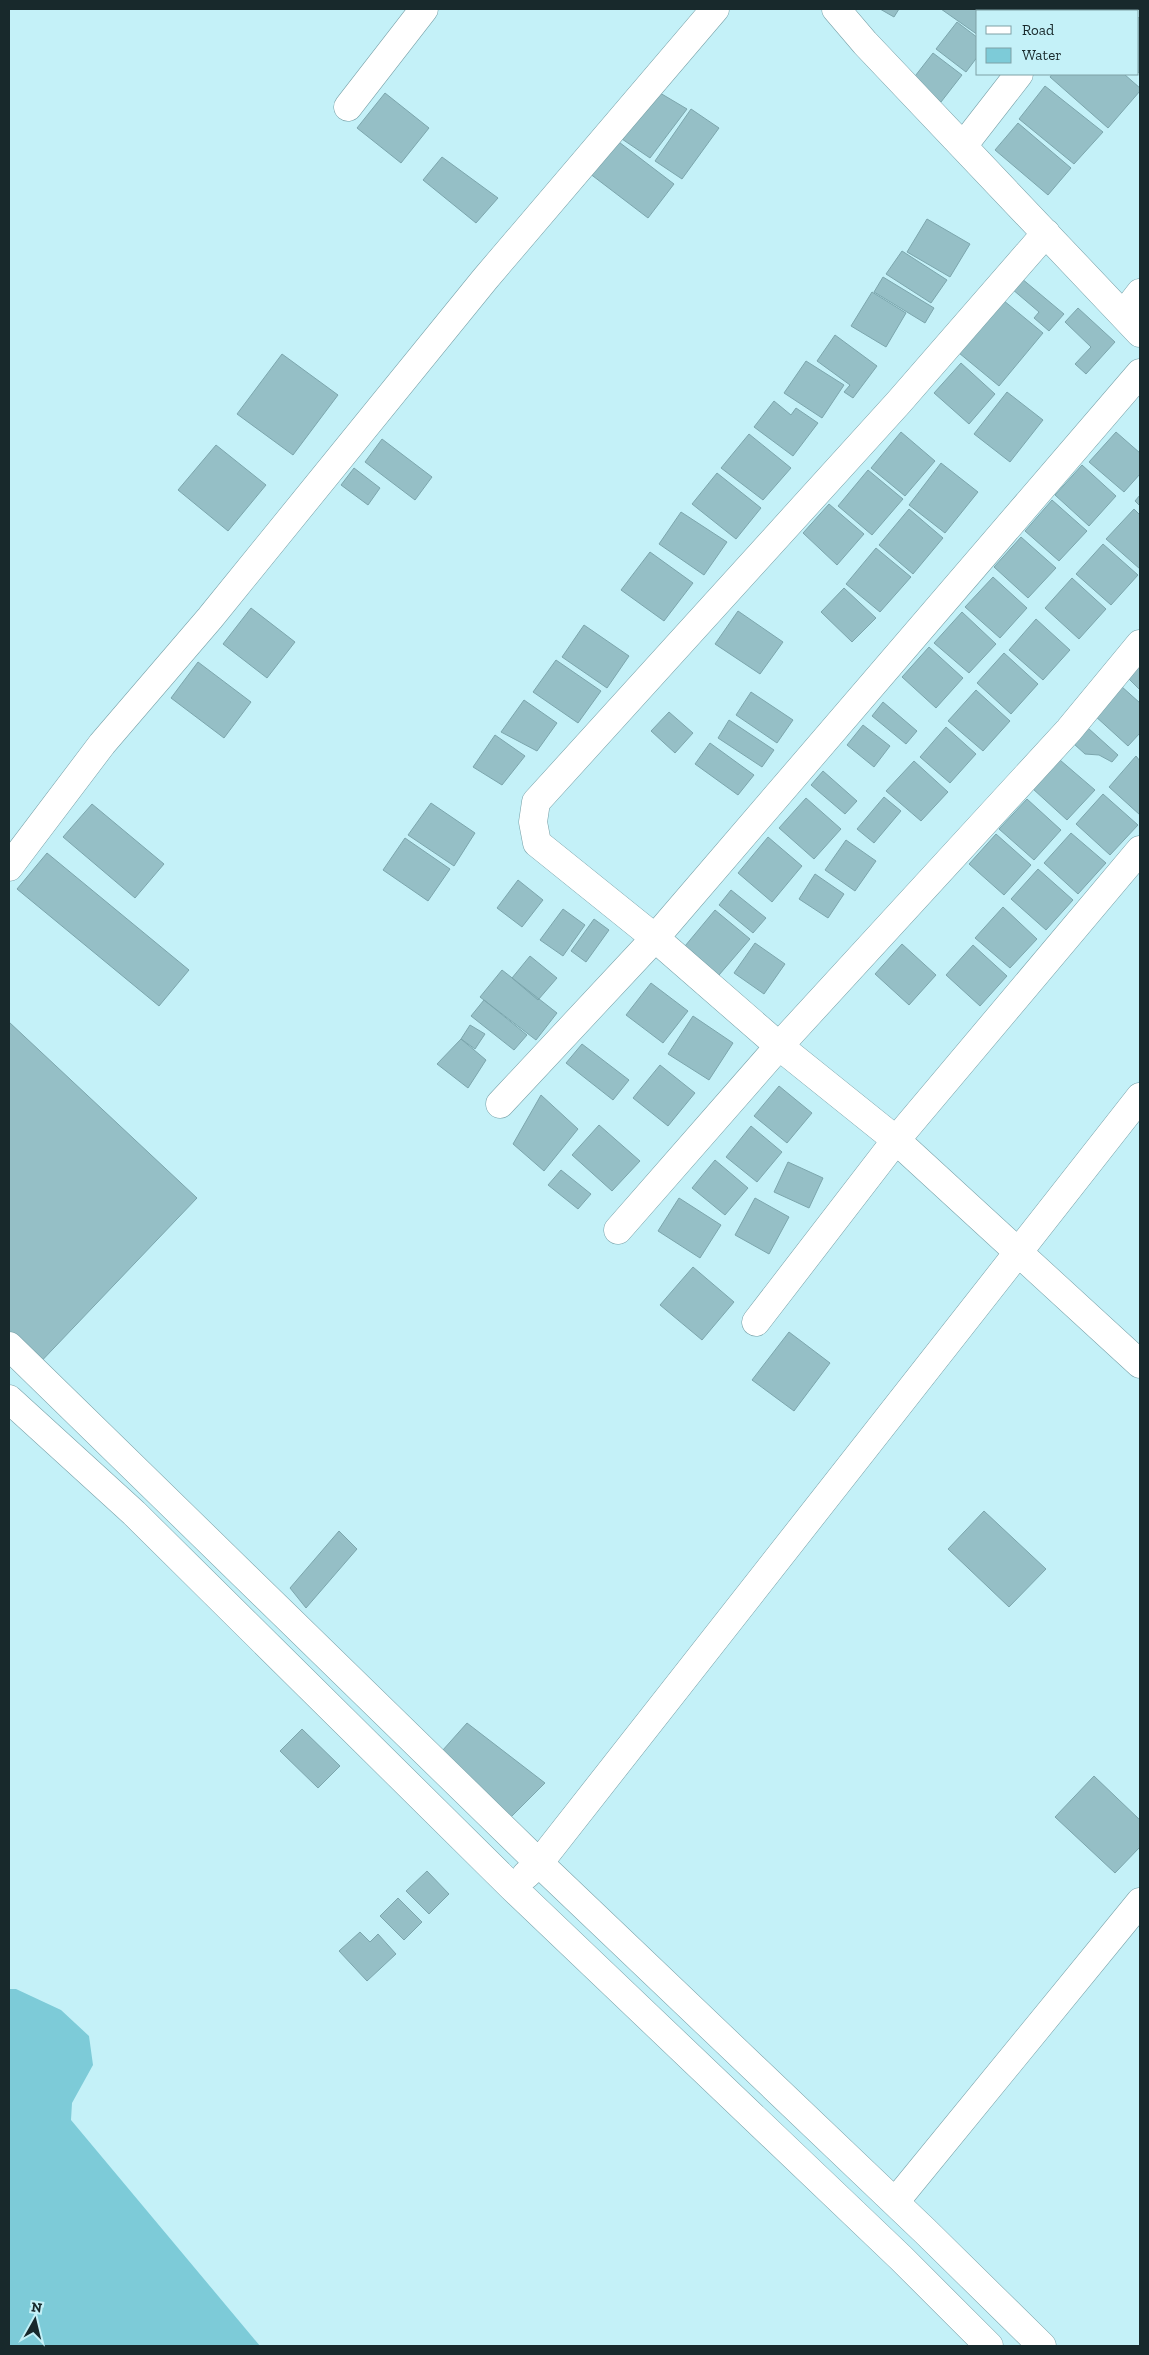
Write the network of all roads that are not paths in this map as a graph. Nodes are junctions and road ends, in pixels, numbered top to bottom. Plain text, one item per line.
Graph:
1 (424, 9) edge
2 (716, 9) edge
3 (836, 9) edge
4 (1019, 75) edge
5 (348, 107) dead end
6 (963, 146) junction
7 (1046, 233) junction
8 (1140, 293) edge
9 (1132, 324) edge
10 (1140, 373) edge
11 (1140, 644) edge
12 (1140, 850) edge
13 (9, 867) edge
14 (655, 938) junction
15 (779, 1046) junction
16 (1140, 1097) edge
17 (500, 1104) dead end
18 (896, 1140) junction
19 (618, 1230) dead end
20 (1020, 1252) junction
21 (756, 1322) dead end
22 (9, 1346) edge
23 (1140, 1364) edge
24 (9, 1399) edge
25 (156, 1488) junction
26 (134, 1513) junction
27 (539, 1862) junction
28 (512, 1887) junction
29 (1140, 1902) edge
30 (895, 2202) junction
31 (925, 2231) junction
32 (901, 2258) junction
33 (989, 2346) edge
34 (1042, 2346) edge

1 - 5 street
2 - 13 street
3 - 6 street
4 - 6 street
6 - 7 street
7 - 9 street
7 - 14 street
8 - 9 street
10 - 14 street
11 - 15 street
12 - 18 street
14 - 15 street
14 - 17 street
15 - 18 street
15 - 19 street
16 - 20 street
18 - 20 street
18 - 21 street
20 - 23 street
20 - 27 street
22 - 25 street
24 - 26 street
25 - 26 street
25 - 27 street
26 - 28 street
27 - 28 street
27 - 30 street
28 - 32 street
29 - 30 street
30 - 31 street
31 - 32 street
31 - 34 street
32 - 33 street

